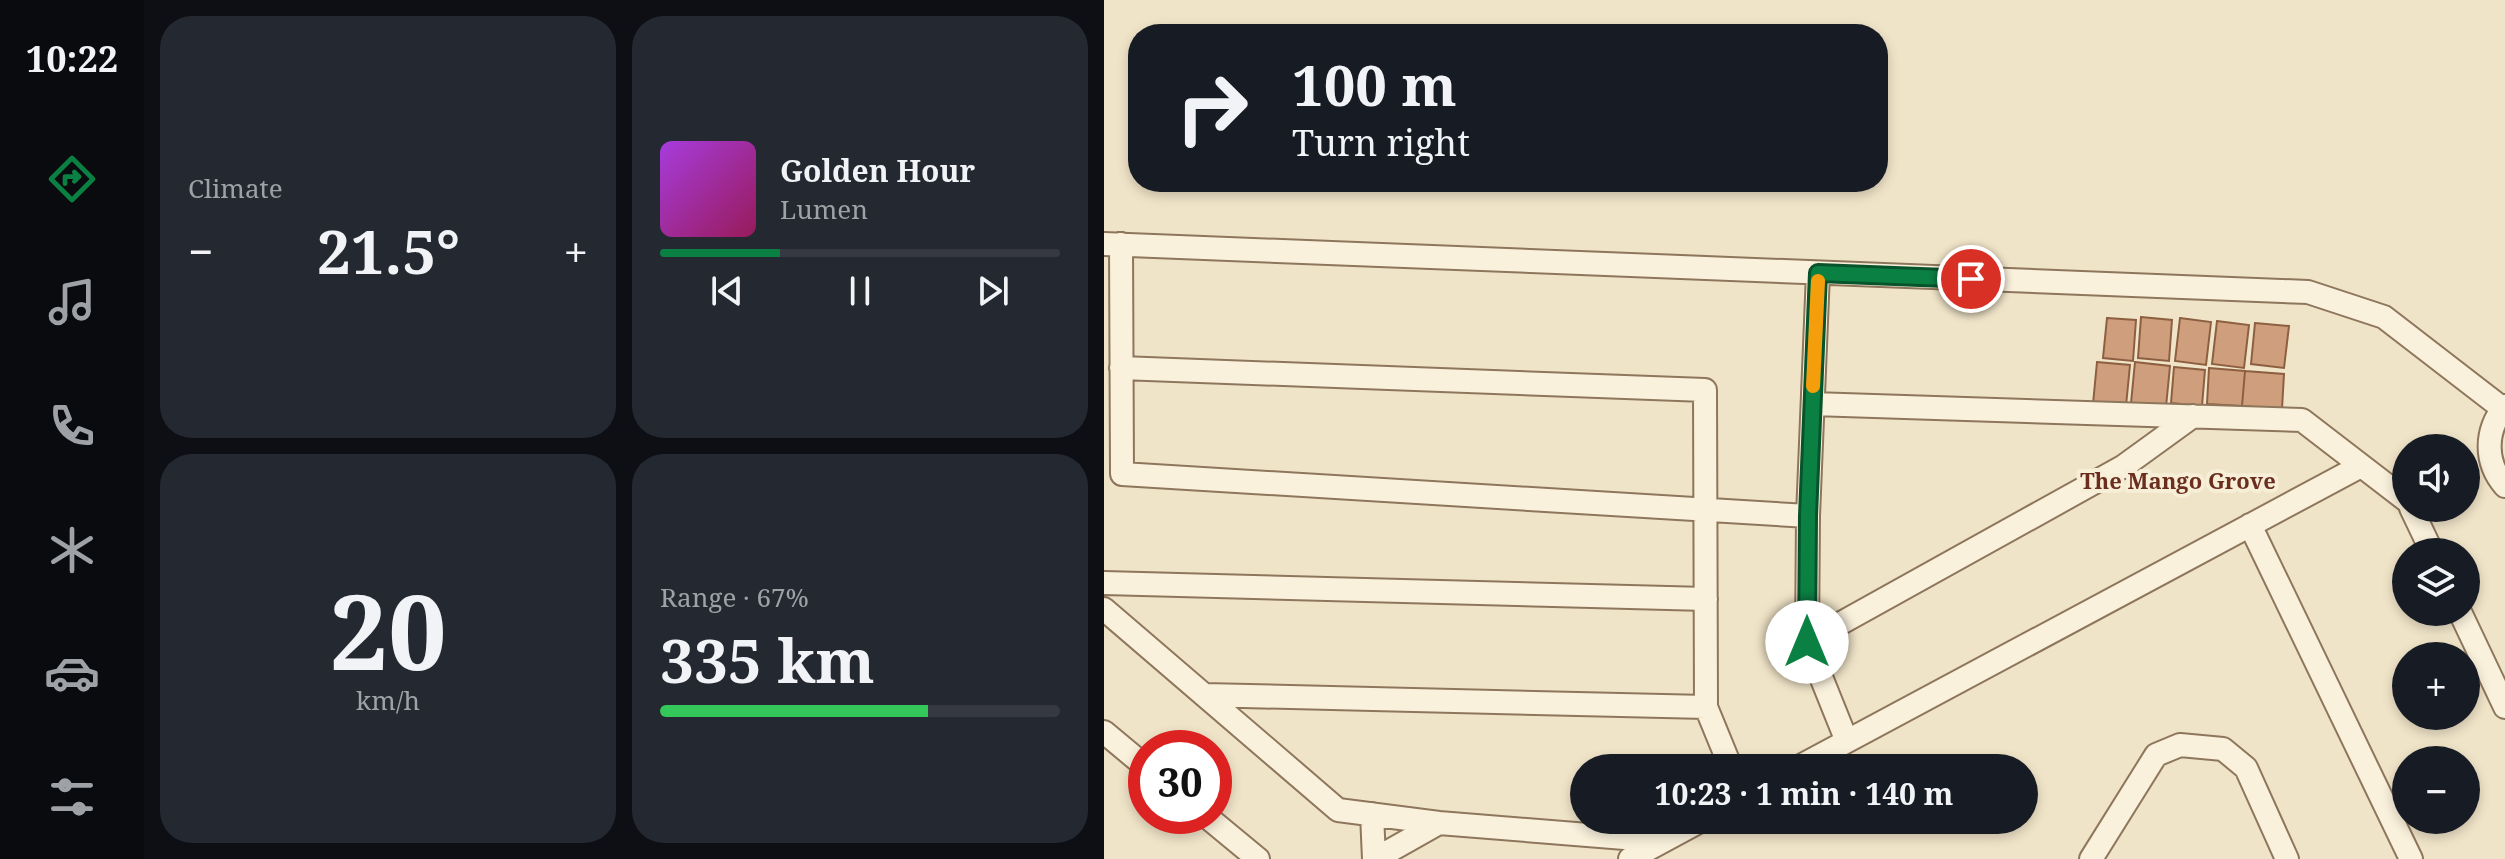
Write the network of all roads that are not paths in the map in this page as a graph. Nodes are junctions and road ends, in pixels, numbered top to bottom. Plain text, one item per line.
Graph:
1 (1112, 244) edge
2 (1818, 273) junction
3 (1121, 368) junction
4 (1813, 404) junction
5 (2504, 407) edge
6 (2193, 416) junction
7 (2359, 467) junction
8 (1113, 474) edge
9 (2505, 486) edge
10 (2392, 490) edge
11 (1705, 509) junction
12 (1808, 516) junction
13 (2250, 525) junction
14 (1104, 583) edge
15 (1706, 599) junction
16 (1104, 609) edge
17 (2467, 626) edge
18 (1807, 642) junction
19 (1204, 695) junction
20 (1706, 707) junction
21 (2505, 707) edge
22 (1104, 732) edge
23 (1846, 739) junction
24 (1128, 752) edge
25 (1725, 754) edge
26 (1821, 754) edge
27 (1372, 814) junction
28 (1439, 823) junction
29 (1228, 834) edge
30 (1675, 834) edge
31 (1662, 841) junction
32 (1258, 859) edge
33 (1375, 859) edge
34 (1630, 859) edge
35 (2091, 859) edge
36 (2287, 859) edge
37 (2411, 859) edge

1 - 2 street
1 - 3 street
2 - 4 street
2 - 5 street
3 - 8 street
3 - 11 street
4 - 6 street
4 - 12 street
5 - 9 street
6 - 7 street
6 - 18 street
7 - 10 street
7 - 13 street
8 - 11 street
11 - 12 street
11 - 15 street
12 - 18 street
13 - 23 street
13 - 37 street
14 - 15 street
15 - 20 street
16 - 19 street
17 - 21 street
18 - 23 street
19 - 20 street
19 - 27 street
20 - 25 street
22 - 24 street
23 - 26 street
27 - 28 street
27 - 33 street
28 - 31 street
28 - 33 street
29 - 32 street
30 - 31 street
31 - 34 street
35 - 36 street

